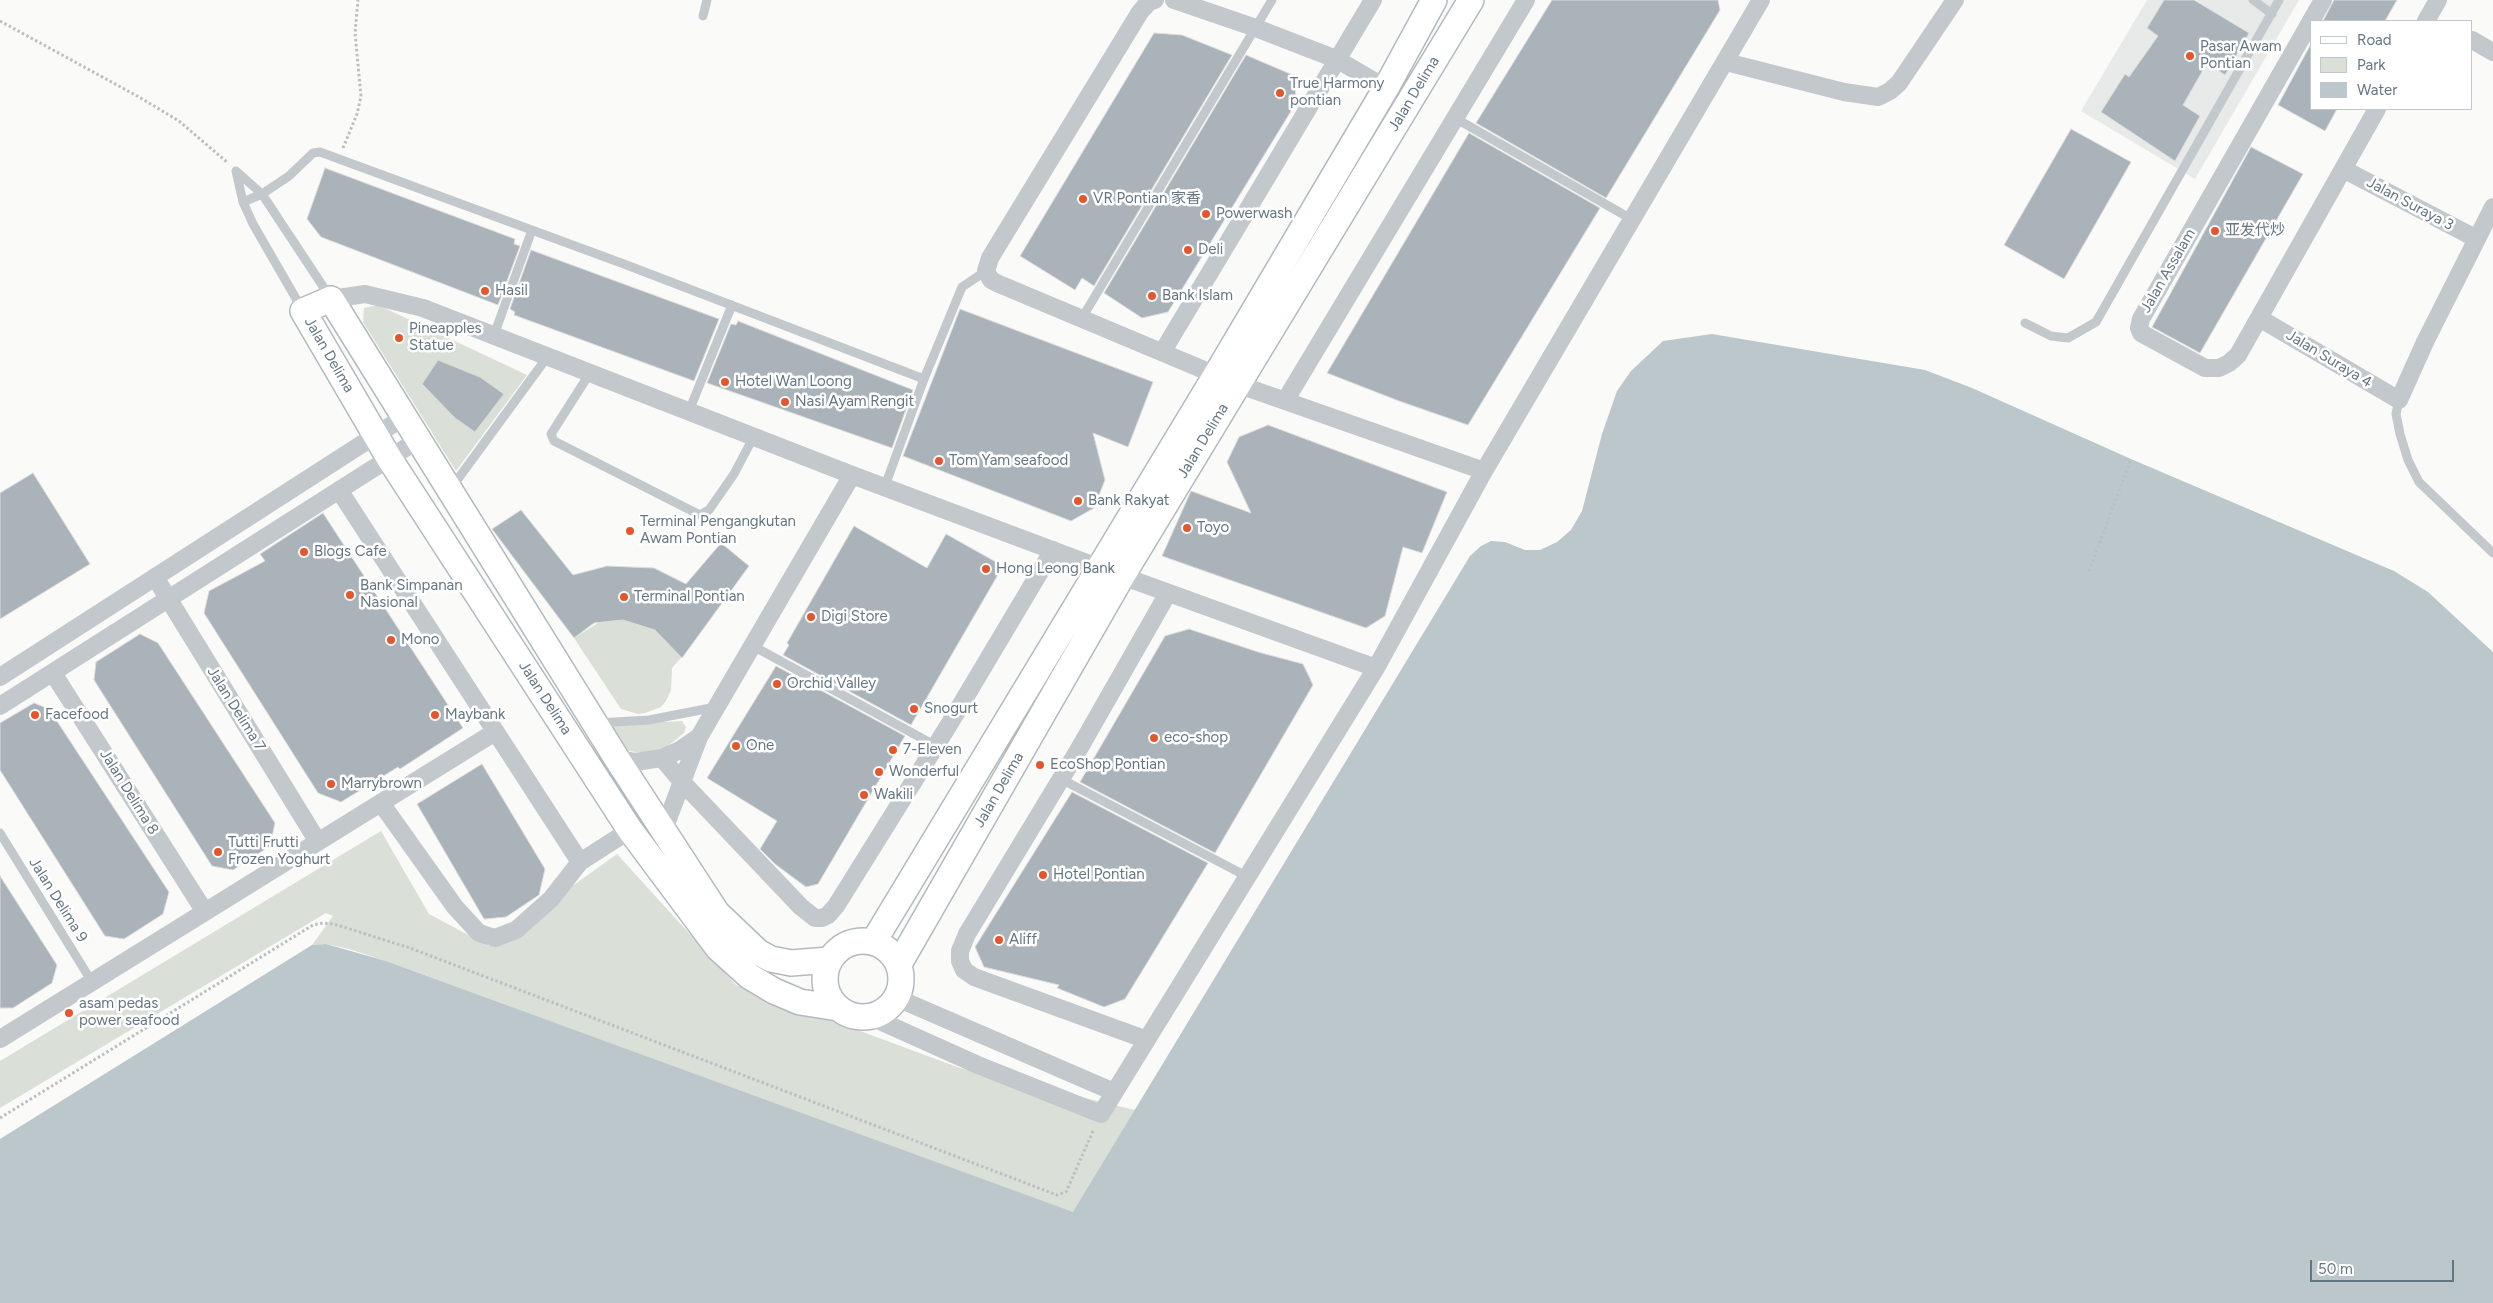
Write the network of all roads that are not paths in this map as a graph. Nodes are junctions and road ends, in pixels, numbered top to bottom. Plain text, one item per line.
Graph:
1 (707, 0) edge
2 (1155, 0) edge
3 (1174, 0) edge
4 (1272, 0) edge
5 (1373, 0) edge
6 (1434, 0) edge
7 (1471, 0) edge
8 (1526, 0) edge
9 (1761, 0) edge
10 (1955, 0) edge
11 (2253, 0) edge
12 (2279, 0) edge
13 (2323, 0) edge
14 (2438, 0) edge
15 (2272, 14) junction
16 (703, 16) dead end
17 (2312, 20) edge
18 (2430, 20) edge
19 (2310, 23) edge
20 (1256, 28) junction
21 (2473, 41) edge
22 (2493, 52) edge
23 (1336, 59) junction
24 (1726, 62) junction
25 (1386, 88) junction
26 (2376, 110) edge
27 (1455, 118) junction
28 (2343, 169) junction
29 (262, 194) junction
30 (244, 202) junction
31 (2493, 207) edge
32 (1633, 220) junction
33 (532, 230) junction
34 (2477, 239) junction
35 (986, 271) junction
36 (331, 299) junction
37 (732, 305) junction
38 (303, 311) junction
39 (1082, 318) junction
40 (2259, 318) junction
41 (2025, 324) dead end
42 (494, 335) junction
43 (1163, 351) junction
44 (548, 356) junction
45 (590, 372) junction
46 (924, 378) junction
47 (1227, 379) junction
48 (2399, 400) junction
49 (1285, 401) junction
50 (689, 411) junction
51 (404, 417) junction
52 (376, 435) junction
53 (754, 436) junction
54 (418, 440) junction
55 (390, 458) junction
56 (1484, 471) junction
57 (852, 475) junction
58 (885, 486) junction
59 (339, 490) junction
60 (449, 491) junction
61 (1053, 550) junction
62 (2493, 552) edge
63 (1111, 572) junction
64 (155, 577) junction
65 (1168, 593) junction
66 (168, 599) junction
67 (753, 646) junction
68 (1376, 668) junction
69 (53, 673) junction
70 (0, 676) edge
71 (0, 706) edge
72 (717, 707) junction
73 (595, 723) junction
74 (495, 732) junction
75 (699, 737) junction
76 (936, 746) junction
77 (662, 758) junction
78 (617, 759) junction
79 (1061, 779) junction
80 (682, 782) junction
81 (381, 803) junction
82 (630, 830) junction
83 (663, 832) junction
84 (0, 833) edge
85 (318, 842) junction
86 (580, 862) junction
87 (1248, 877) junction
88 (205, 912) junction
89 (874, 941) junction
90 (829, 960) junction
91 (899, 964) junction
92 (92, 982) junction
93 (897, 998) junction
94 (838, 1008) junction
95 (871, 1017) junction
96 (0, 1039) edge
97 (1147, 1040) junction
98 (1114, 1092) junction

1 - 16 lane
2 - 35 street
3 - 20 street
4 - 20 lane
5 - 23 street
6 - 25 street, Jalan Delima
7 - 47 street, Jalan Delima
8 - 27 street
9 - 24 street
10 - 24 street
11 - 15 lane
12 - 15 lane
13 - 17 street, Jalan Assalam
14 - 18 street
15 - 41 lane
19 - 40 street, Jalan Assalam
20 - 23 street
20 - 39 lane
21 - 22 street
23 - 25 street
23 - 43 street
24 - 32 street
25 - 47 street, Jalan Delima
26 - 28 street, Jalan Assalam
27 - 32 lane
27 - 49 street
28 - 34 street, Jalan Suraya 3
28 - 40 street, Jalan Assalam
29 - 30 lane
29 - 30 lane
29 - 33 lane
29 - 36 lane
30 - 38 lane
31 - 34 street
32 - 56 street
33 - 37 lane
33 - 42 lane
34 - 48 street
35 - 39 street
35 - 46 lane
36 - 38 street, Jalan Delima
36 - 42 street
36 - 51 street, Jalan Delima
37 - 46 lane
37 - 50 lane
38 - 52 street, Jalan Delima
39 - 43 street
40 - 48 street, Jalan Suraya 4
42 - 44 street
43 - 47 street
44 - 45 street
44 - 60 lane
45 - 50 street
45 - 53 lane
46 - 58 lane
47 - 49 street
47 - 63 street, Jalan Delima
48 - 62 lane
49 - 56 street
50 - 53 street
51 - 52 street
51 - 54 street, Jalan Delima
52 - 55 street, Jalan Delima
52 - 64 street
53 - 57 street
54 - 55 street
54 - 60 street, Jalan Delima
55 - 59 street
55 - 82 street, Jalan Delima
56 - 68 street
57 - 58 street
57 - 67 street
58 - 61 street
59 - 66 street
59 - 74 street
60 - 73 street, Jalan Delima
61 - 63 street
61 - 76 street
63 - 65 street
63 - 89 street, Jalan Delima
63 - 91 street, Jalan Delima
64 - 66 street, Jalan Delima 7
64 - 70 street
65 - 68 street
65 - 79 street
66 - 69 street
66 - 85 street, Jalan Delima 7
67 - 72 street
67 - 76 lane
68 - 87 street
69 - 71 street
69 - 88 street, Jalan Delima 8
72 - 73 lane
72 - 75 street
73 - 78 street, Jalan Delima
74 - 81 street
74 - 86 street
75 - 77 street
75 - 80 street
76 - 80 street
77 - 78 street
77 - 80 street
78 - 83 street, Jalan Delima
79 - 87 lane
79 - 97 street
80 - 83 street
81 - 85 street
81 - 86 street
82 - 86 street
82 - 94 street, Jalan Delima
83 - 90 street, Jalan Delima
84 - 92 lane, Jalan Delima 9
85 - 88 street
87 - 97 street
88 - 92 street
89 - 90 street
89 - 91 street
90 - 94 street
91 - 93 street
92 - 96 street
93 - 95 street
93 - 98 street
94 - 95 street
95 - 98 street
97 - 98 street

